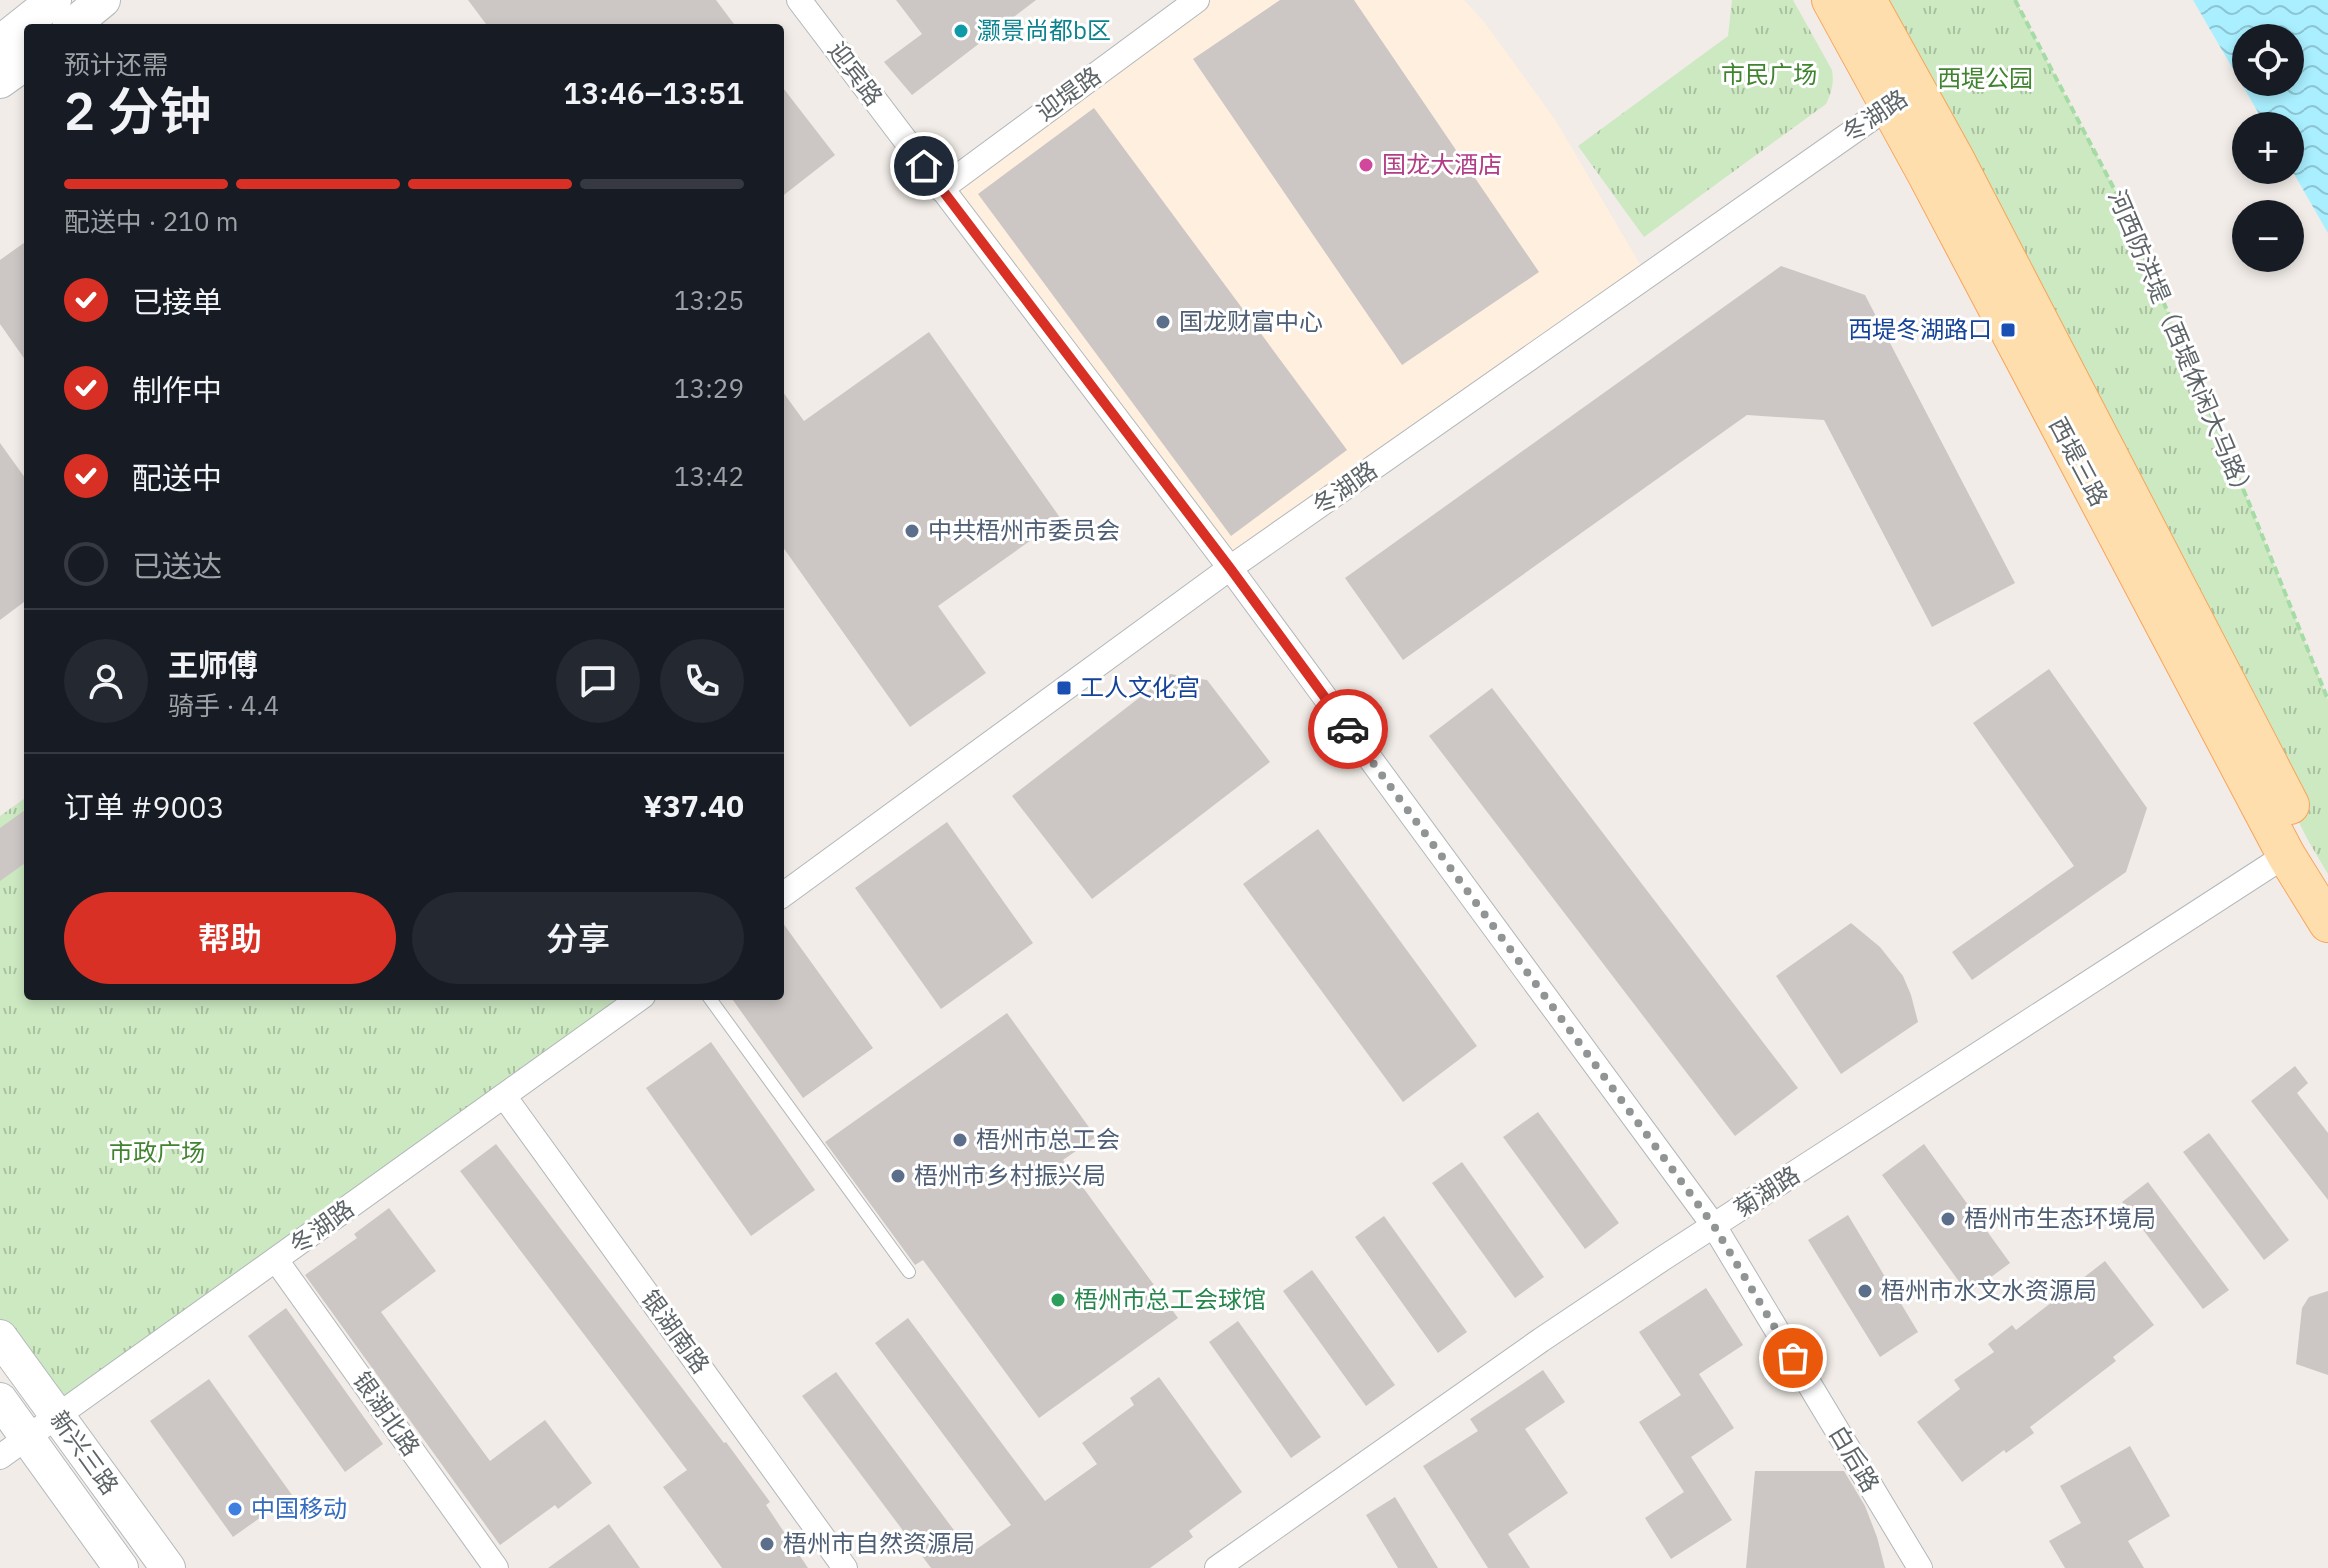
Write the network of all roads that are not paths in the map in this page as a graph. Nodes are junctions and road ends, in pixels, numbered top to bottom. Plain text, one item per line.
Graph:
1 (54, 0) edge
2 (103, 0) edge
3 (799, 0) edge
4 (1197, 0) edge
5 (1831, 0) edge
6 (1867, 0) edge
7 (74, 24) edge
8 (0, 43) edge
9 (24, 64) edge
10 (0, 81) edge
11 (1903, 97) junction
12 (941, 189) junction
13 (1230, 568) junction
14 (2286, 855) junction
15 (2328, 874) edge
16 (784, 894) edge
17 (2328, 923) edge
18 (637, 1000) edge
19 (711, 1000) edge
20 (504, 1096) junction
21 (1714, 1226) junction
22 (276, 1260) junction
23 (909, 1272) dead end
24 (0, 1337) edge
25 (0, 1400) edge
26 (57, 1417) junction
27 (14, 1448) edge
28 (121, 1568) edge
29 (168, 1568) edge
30 (496, 1568) edge
31 (845, 1568) edge
32 (1217, 1568) edge
33 (1920, 1568) edge

1 - 8 main road
2 - 7 main road
3 - 12 street, 迎宾路
4 - 12 street, 迎堤路
5 - 11 main road, 西堤三路
6 - 11 main road, 西堤三路
9 - 10 main road
11 - 13 street, 冬湖路
11 - 14 main road, 西堤三路
11 - 15 main road, 西堤三路
12 - 13 street, 迎宾路
13 - 16 street, 冬湖路
13 - 21 street, 迎宾路
14 - 17 main road, 西堤三路
14 - 21 street, 菊湖路
18 - 20 street, 冬湖路
19 - 23 lane
20 - 22 street, 冬湖路
20 - 31 street, 银湖南路
21 - 32 street, 菊湖路
21 - 33 street, 白后路
22 - 26 street, 冬湖路
22 - 30 street, 银湖北路
24 - 26 main road, 新兴三路
25 - 27 main road, 新兴三路
26 - 27 street, 冬湖路
26 - 29 main road, 新兴三路
27 - 28 main road, 新兴三路

